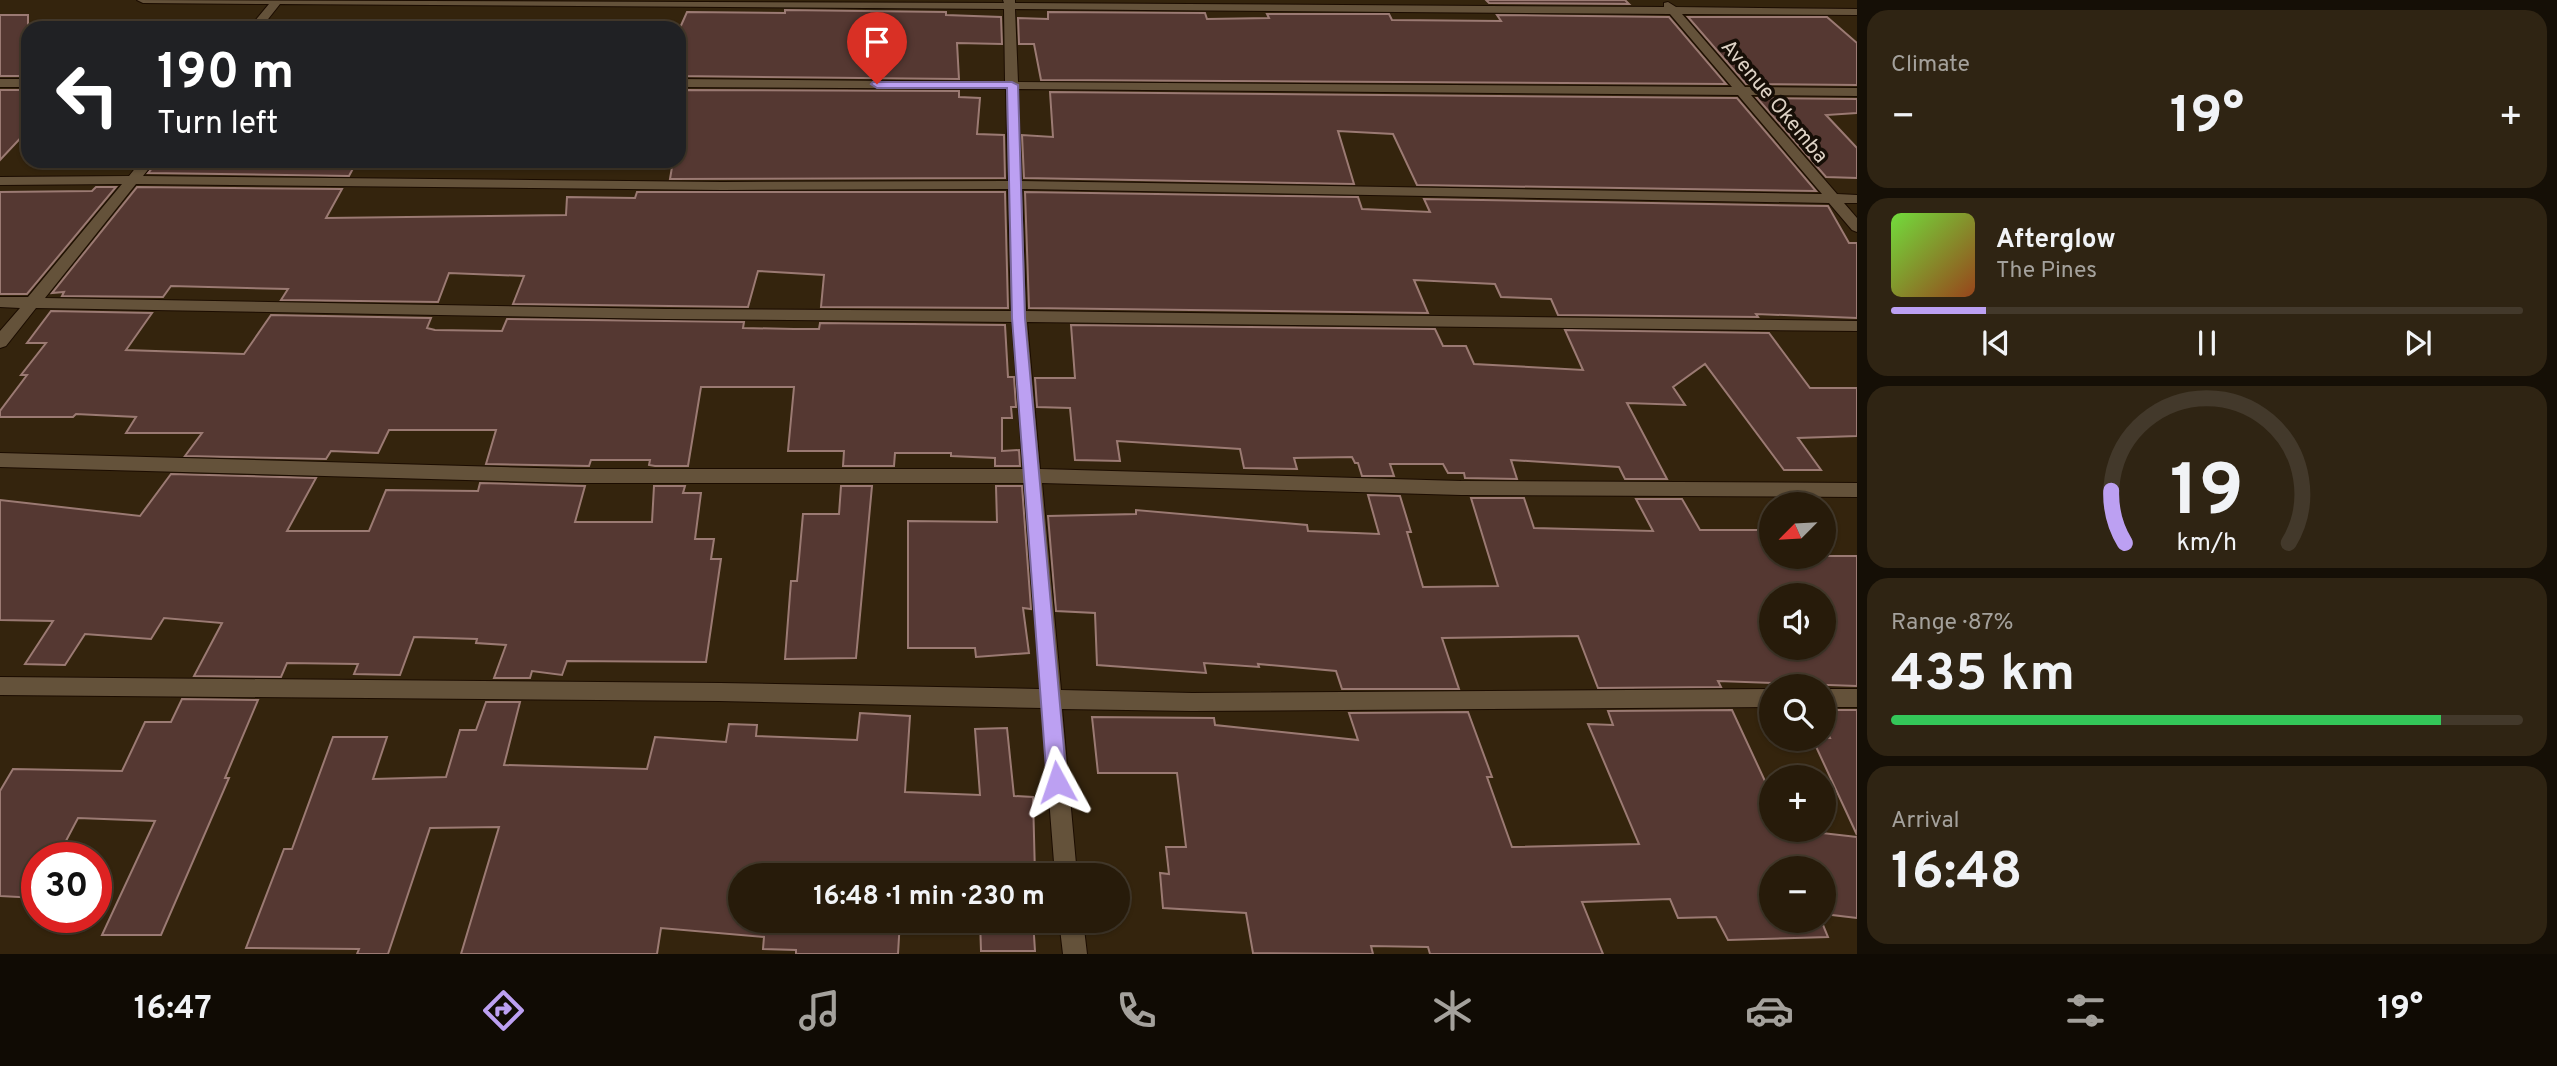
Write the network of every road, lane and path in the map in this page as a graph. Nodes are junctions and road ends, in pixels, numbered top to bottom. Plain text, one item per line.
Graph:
1 (143, 0) edge
2 (277, 0) edge
3 (1009, 4) edge
4 (1668, 5) edge
5 (1857, 12) edge
6 (260, 21) edge
7 (0, 83) edge
8 (21, 83) edge
9 (686, 83) edge
10 (1012, 85) junction
11 (1740, 91) junction
12 (1857, 92) edge
13 (143, 168) edge
14 (134, 180) junction
15 (0, 181) edge
16 (1014, 185) junction
17 (1833, 199) junction
18 (1857, 199) edge
19 (1857, 227) edge
20 (0, 302) edge
21 (31, 302) junction
22 (1018, 318) junction
23 (1857, 326) edge
24 (0, 342) edge
25 (0, 460) edge
26 (1032, 476) junction
27 (1857, 490) edge
28 (0, 686) edge
29 (1759, 698) edge
30 (1836, 698) edge
31 (1857, 698) edge
32 (1050, 699) junction
33 (1065, 863) edge
34 (1073, 933) edge
35 (1075, 954) edge

1 - 2 street
2 - 3 street
2 - 6 street
3 - 4 street
3 - 10 street
4 - 5 street
4 - 11 street, Avenue Okemba
7 - 8 street
9 - 10 street
10 - 11 street
10 - 16 street
11 - 12 street
11 - 17 street, Avenue Okemba
13 - 14 street
14 - 15 street
14 - 16 street
14 - 21 street
16 - 17 street
16 - 22 street
17 - 18 street
17 - 19 street, Avenue Okemba
20 - 21 street
21 - 22 street
21 - 24 street
22 - 23 street
22 - 26 street
25 - 26 street
26 - 27 street
26 - 32 street
28 - 32 street
29 - 32 street
30 - 31 street
32 - 33 street
34 - 35 street

